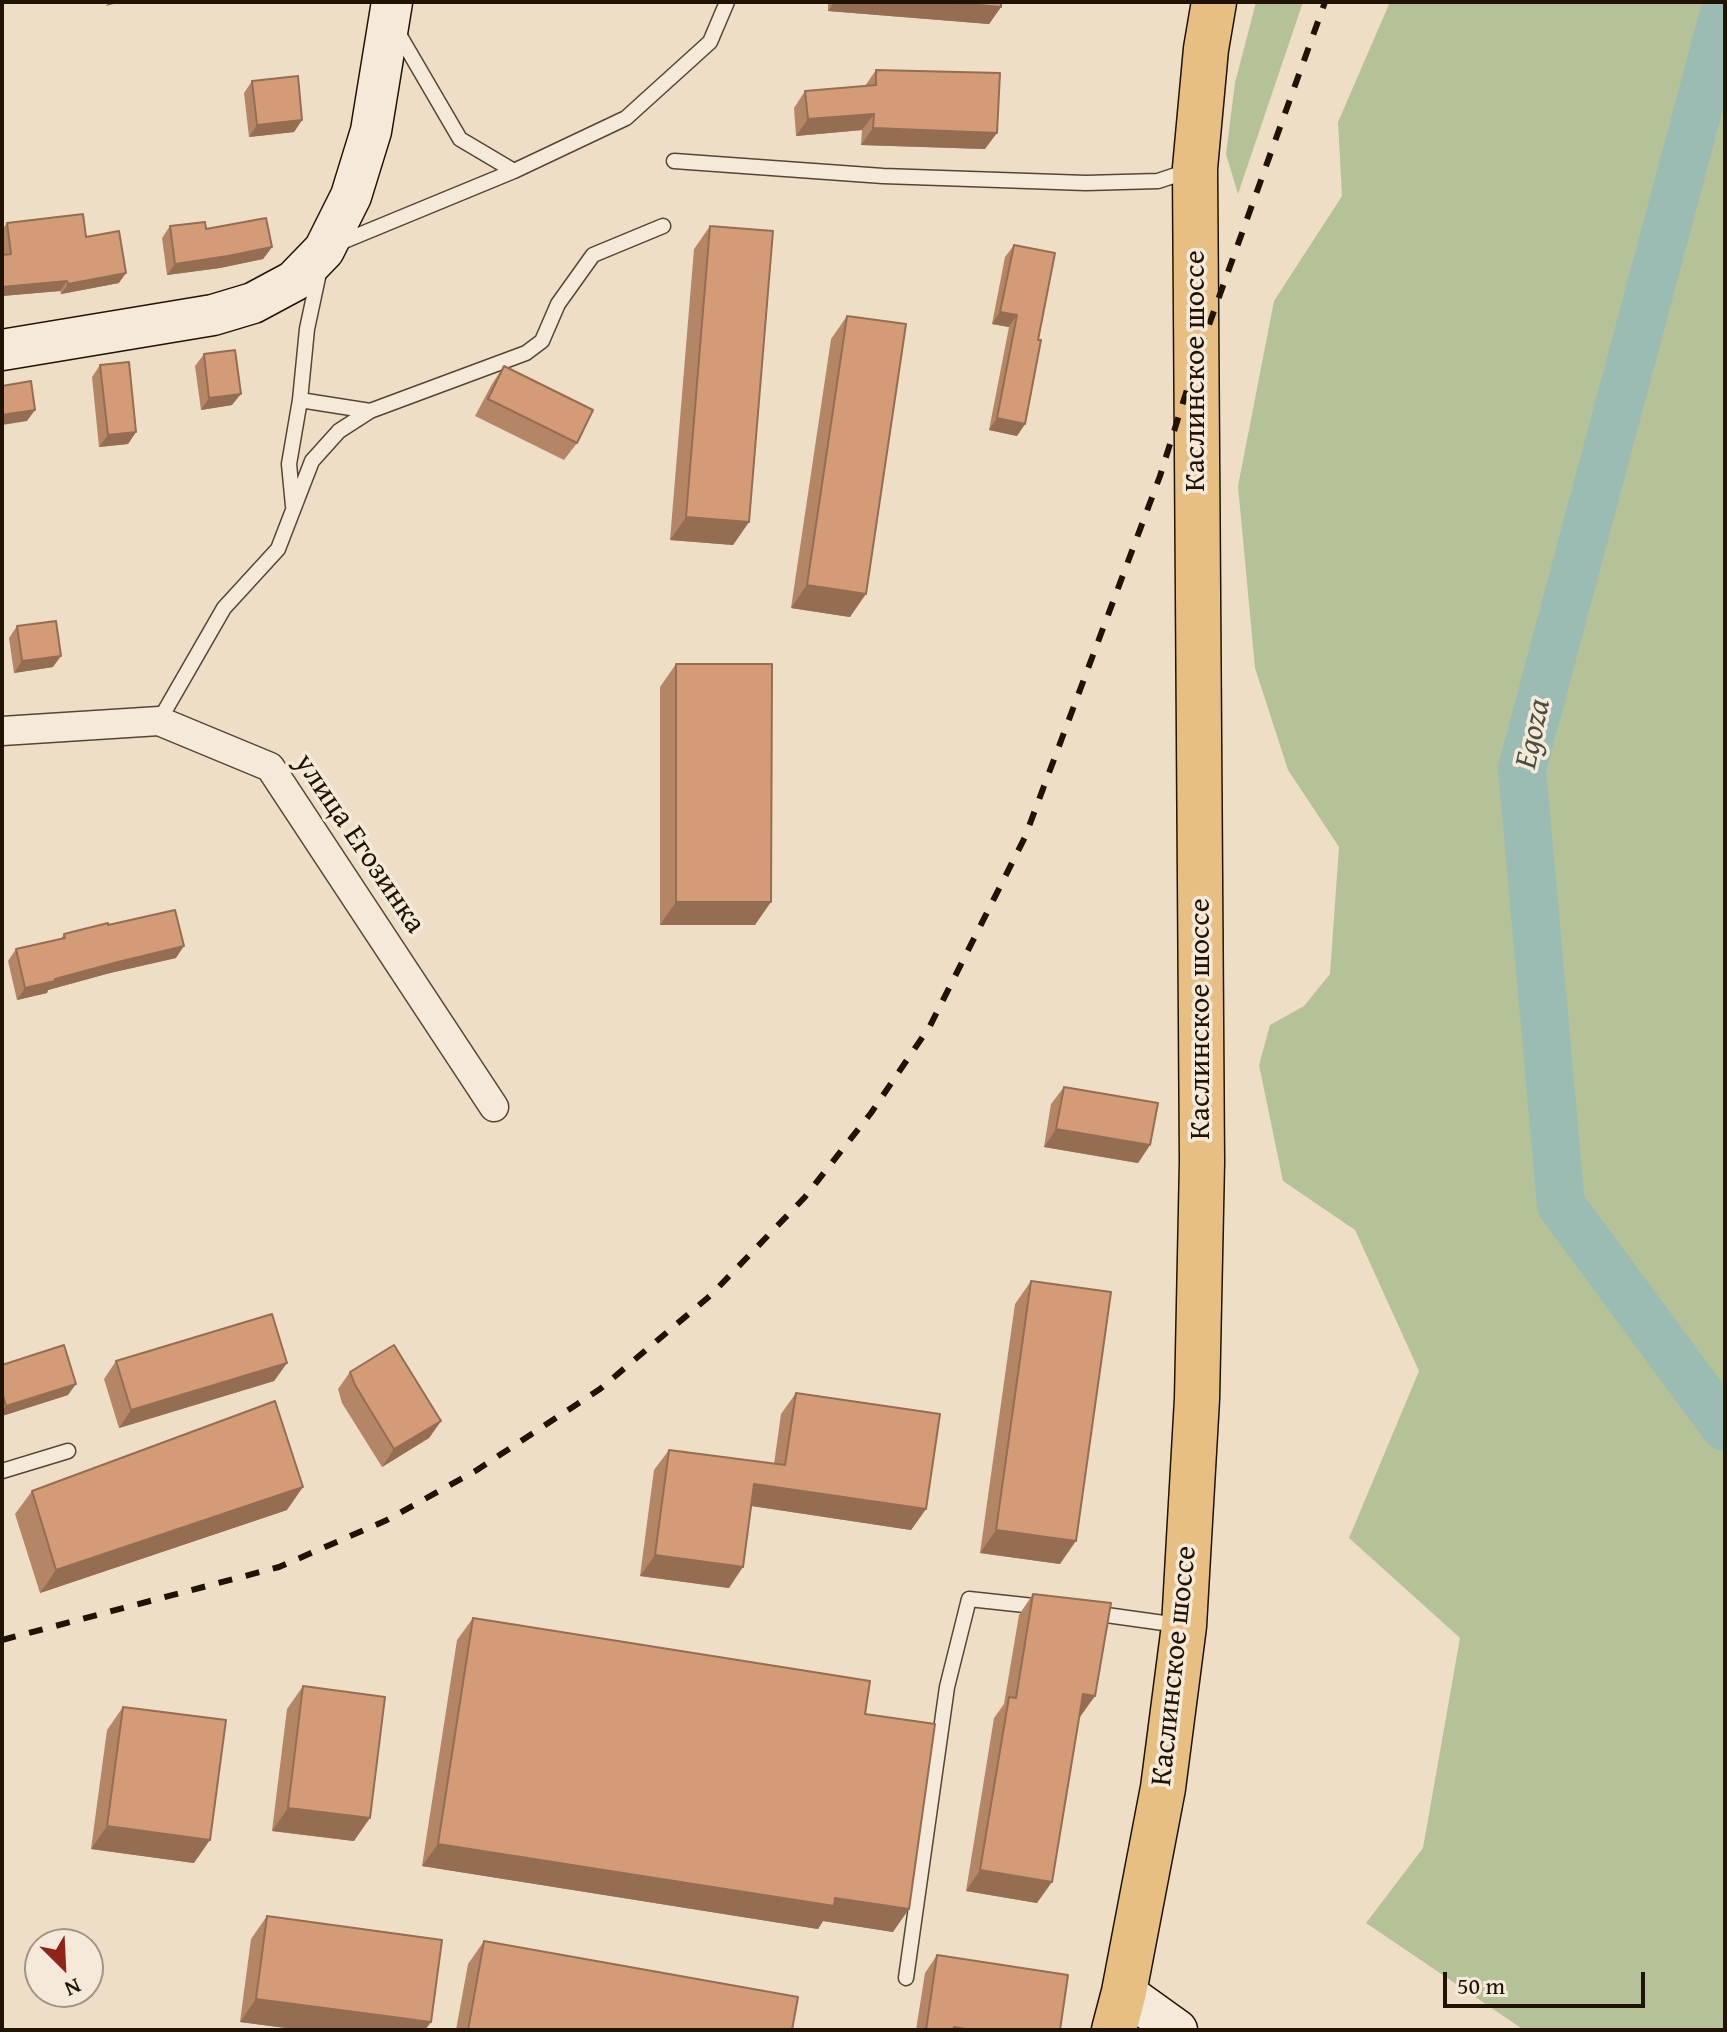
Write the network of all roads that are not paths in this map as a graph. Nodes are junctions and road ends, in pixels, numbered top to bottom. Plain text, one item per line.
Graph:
1 (727, 2) edge
2 (1214, 2) edge
3 (390, 10) edge
4 (674, 161) dead end
5 (1195, 168) junction
6 (514, 171) junction
7 (663, 226) dead end
8 (324, 250) junction
9 (2, 350) edge
10 (300, 400) junction
11 (370, 411) junction
12 (293, 510) junction
13 (159, 721) junction
14 (2, 731) edge
15 (494, 1107) dead end
16 (68, 1451) dead end
17 (3, 1469) edge
18 (1062, 1609) edge
19 (1078, 1611) edge
20 (1184, 1626) junction
21 (906, 1978) dead end
22 (1119, 2011) edge
23 (1177, 2030) edge

1 - 6 lane
2 - 5 main road, Каслинское шоссе
3 - 6 lane
3 - 8 street
4 - 5 lane
5 - 20 main road, Каслинское шоссе
6 - 8 lane
7 - 11 lane
8 - 9 street
8 - 10 lane
10 - 11 lane
10 - 12 lane
11 - 12 lane
12 - 13 lane
13 - 14 street, улица Егозинка
13 - 15 street, улица Егозинка
16 - 17 lane
18 - 21 lane
19 - 20 lane
20 - 22 main road, Каслинское шоссе
22 - 23 street

